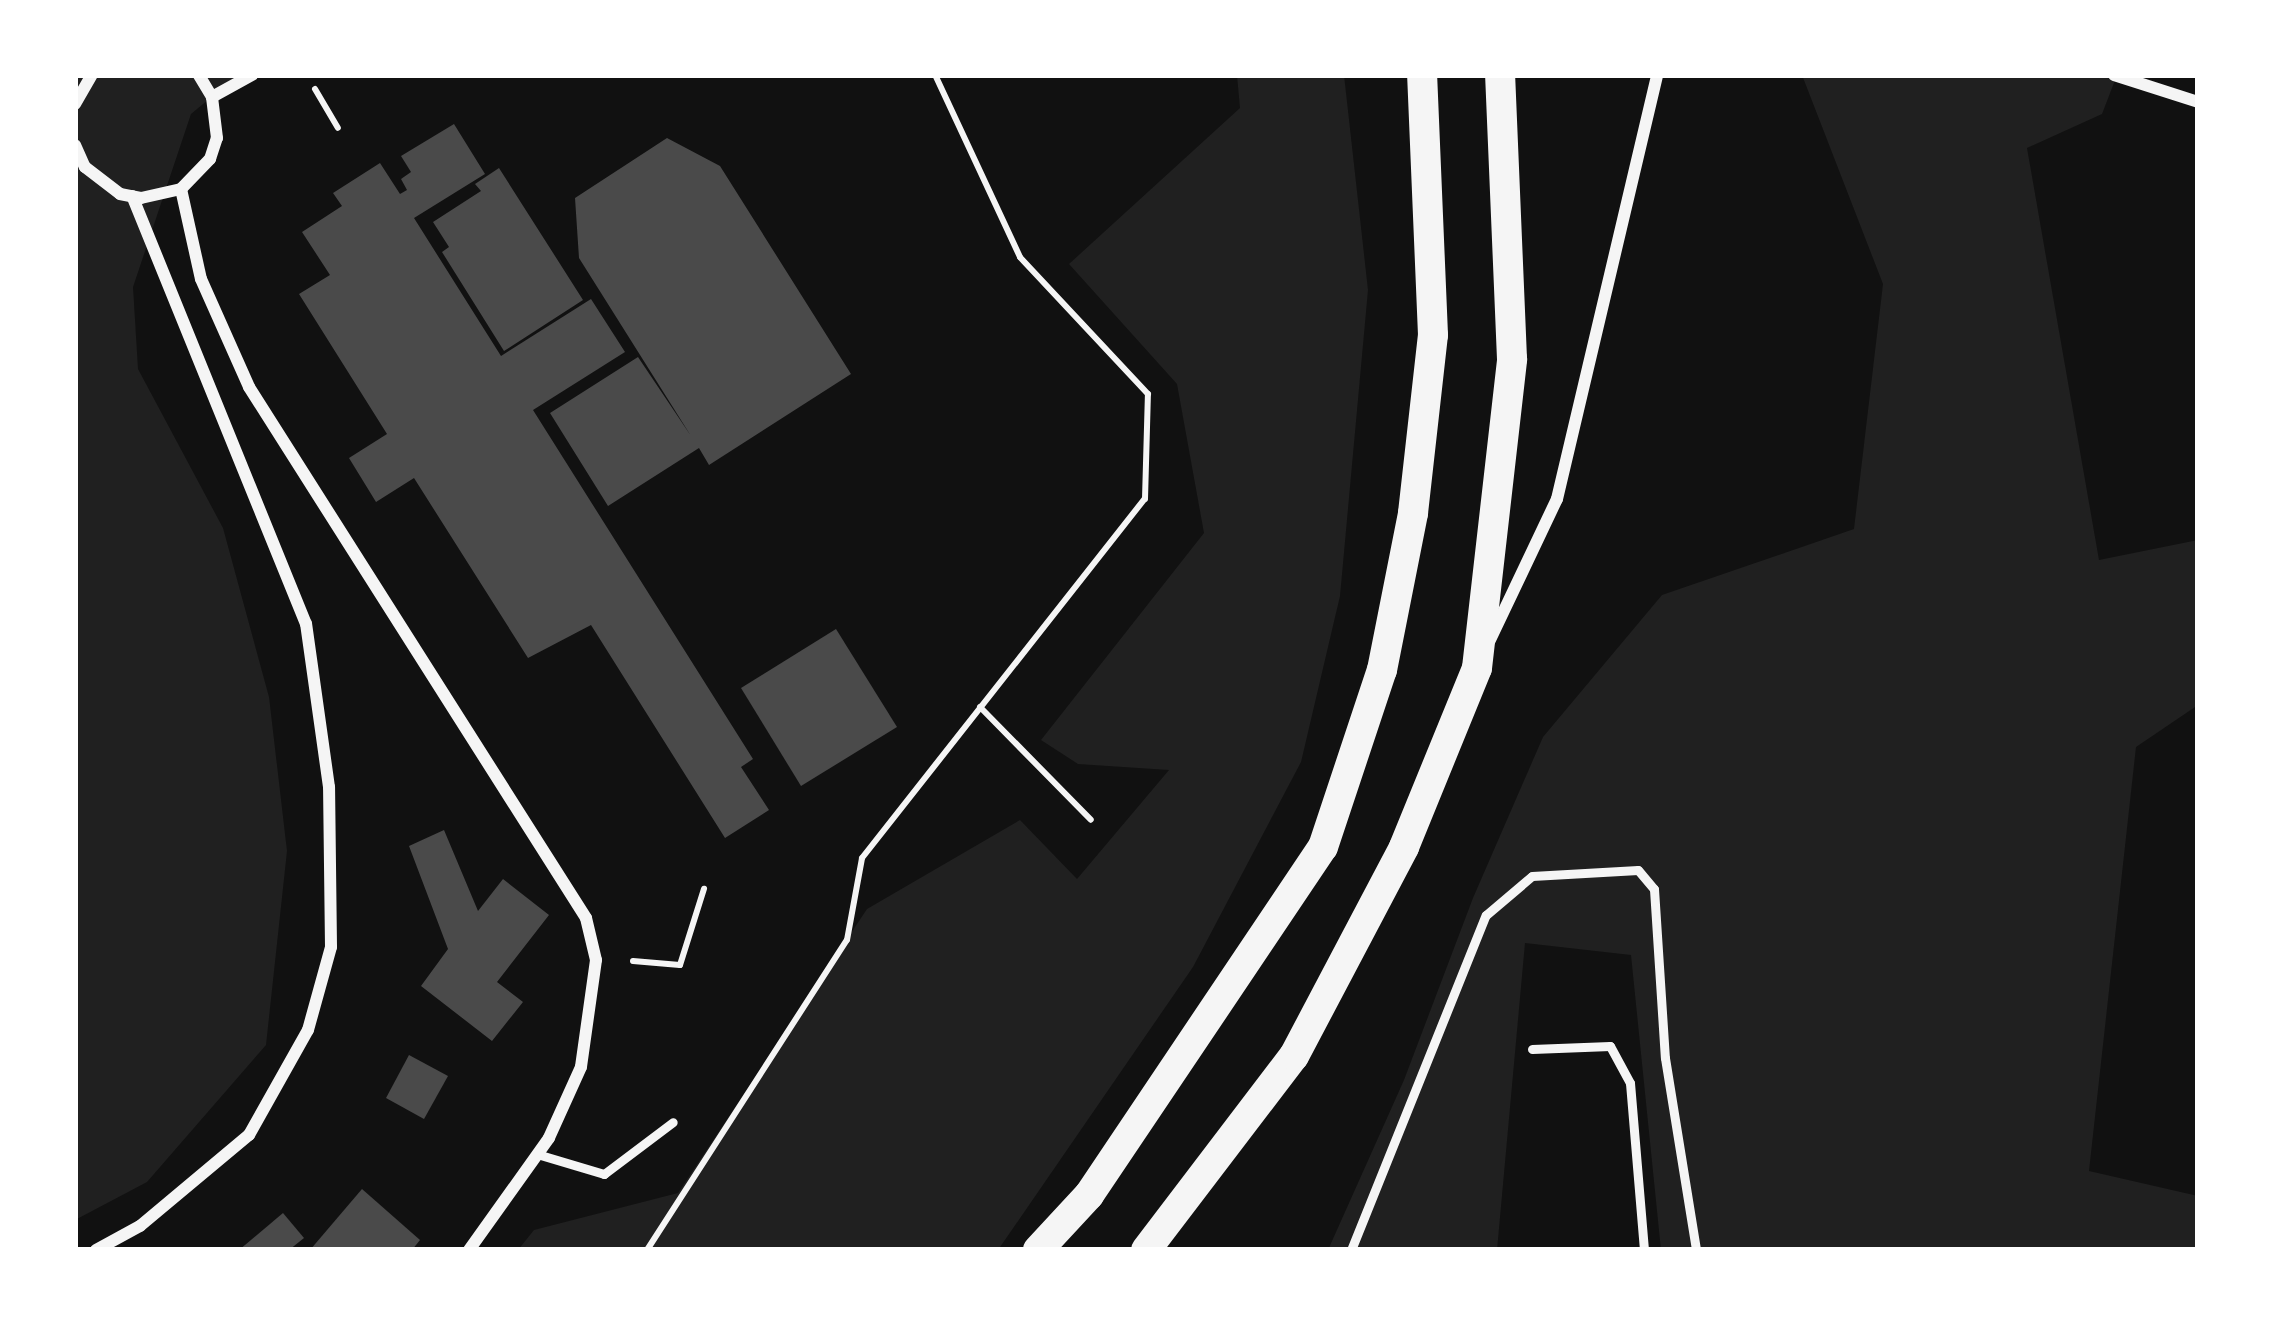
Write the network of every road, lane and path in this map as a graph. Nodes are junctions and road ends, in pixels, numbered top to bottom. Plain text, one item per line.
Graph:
1 (92, 75) edge
2 (199, 75) edge
3 (252, 75) edge
4 (935, 75) edge
5 (1422, 75) edge
6 (1500, 75) edge
7 (1657, 75) edge
8 (2114, 75) edge
9 (315, 89) dead end
10 (212, 97) junction
11 (2198, 102) edge
12 (75, 104) edge
13 (338, 128) dead end
14 (75, 145) edge
15 (181, 189) junction
16 (132, 196) junction
17 (1477, 668) junction
18 (980, 707) junction
19 (1090, 820) dead end
20 (704, 889) dead end
21 (633, 961) dead end
22 (1532, 1048) dead end
23 (673, 1122) dead end
24 (537, 1154) junction
25 (140, 1226) junction
26 (96, 1250) edge
27 (122, 1250) edge
28 (469, 1250) edge
29 (647, 1250) edge
30 (1038, 1250) edge
31 (1147, 1250) edge
32 (1351, 1250) edge
33 (1644, 1250) edge
34 (1696, 1250) edge

1 - 12 street
2 - 10 street
3 - 10 street
4 - 18 path
5 - 30 main road
6 - 17 main road
7 - 17 street
8 - 11 street
9 - 13 path
10 - 15 street
14 - 16 street
15 - 16 street
15 - 24 street
16 - 25 street
17 - 31 main road
18 - 19 path
18 - 29 path
20 - 21 path
22 - 33 lane
23 - 24 lane
24 - 28 street
25 - 26 street
25 - 27 street
32 - 34 lane

